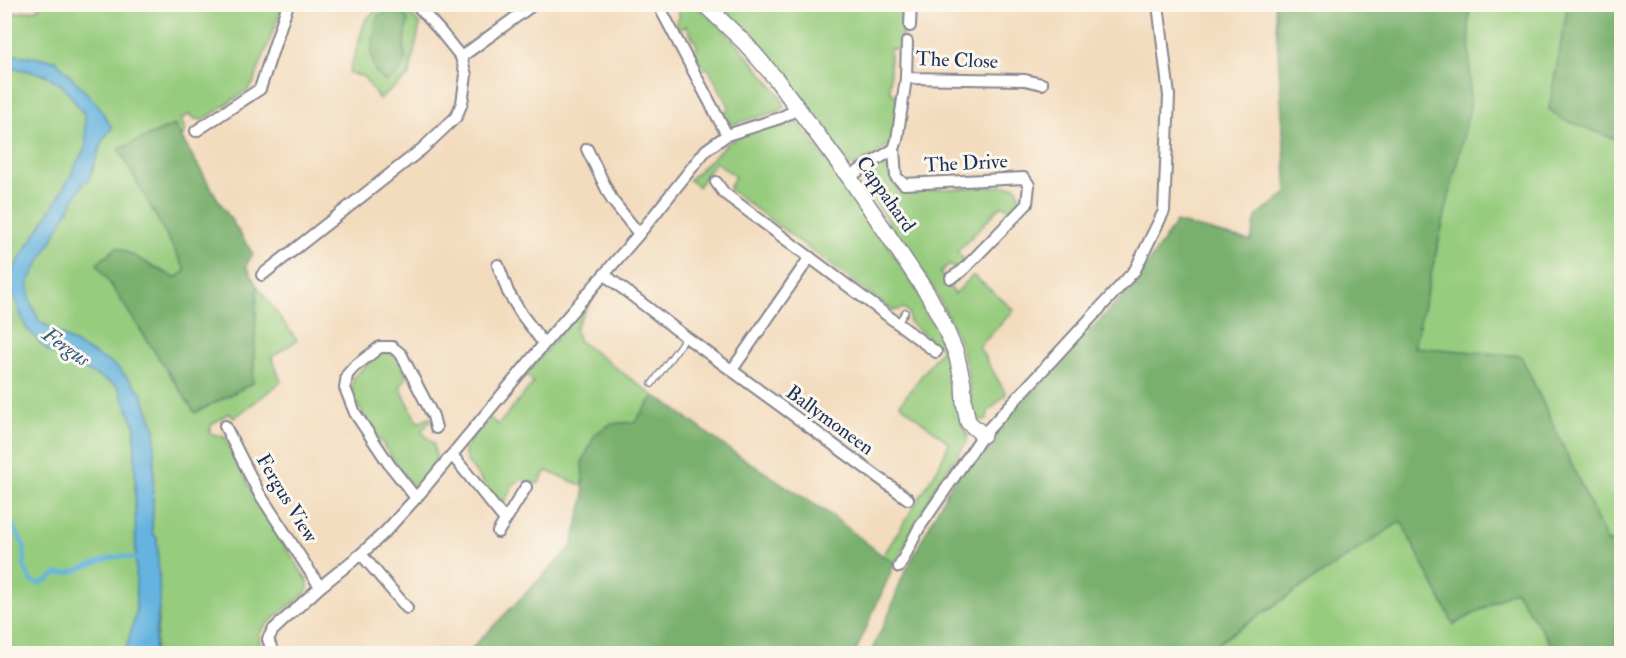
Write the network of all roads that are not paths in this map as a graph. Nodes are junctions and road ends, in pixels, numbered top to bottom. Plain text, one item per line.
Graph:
1 (288, 4) edge
2 (416, 4) edge
3 (534, 4) edge
4 (658, 4) edge
5 (704, 4) edge
6 (911, 4) edge
7 (1158, 4) edge
8 (720, 10) edge
9 (910, 27) dead end
10 (907, 42) dead end
11 (461, 57) junction
12 (906, 78) junction
13 (1042, 84) dead end
14 (798, 109) junction
15 (196, 131) dead end
16 (727, 135) junction
17 (587, 149) dead end
18 (894, 149) junction
19 (849, 177) junction
20 (716, 182) dead end
21 (639, 234) junction
22 (810, 257) junction
23 (498, 265) dead end
24 (262, 275) dead end
25 (605, 275) junction
26 (951, 278) dead end
27 (906, 312) dead end
28 (898, 323) junction
29 (686, 337) junction
30 (544, 344) junction
31 (936, 352) dead end
32 (732, 370) junction
33 (652, 384) dead end
34 (225, 426) dead end
35 (436, 429) dead end
36 (983, 435) junction
37 (452, 455) junction
38 (526, 487) dead end
39 (416, 498) junction
40 (908, 499) dead end
41 (506, 520) junction
42 (498, 532) dead end
43 (361, 554) junction
44 (899, 567) dead end
45 (320, 587) junction
46 (407, 608) dead end
47 (275, 654) edge

1 - 15 street
2 - 11 street
3 - 11 street
4 - 16 street
5 - 8 main road, Cappahard
6 - 9 street
7 - 36 street
8 - 14 main road, Cappahard
10 - 12 street, The Close
11 - 24 street
12 - 13 street, The Close
12 - 18 street
14 - 16 street
14 - 19 main road, Cappahard
16 - 21 street
17 - 21 street
18 - 19 street
18 - 26 street, The Drive
19 - 36 main road, Cappahard
20 - 22 street
21 - 25 street
22 - 28 street
22 - 32 street
23 - 30 street
25 - 29 street, Ballymoneen
25 - 30 street
27 - 28 lane
28 - 31 street
29 - 32 street, Ballymoneen
29 - 33 lane
30 - 37 street
32 - 40 street, Ballymoneen
34 - 45 street, Fergus View
35 - 39 street
36 - 44 street
37 - 39 street
37 - 41 street
38 - 41 street
39 - 43 street
41 - 42 street
43 - 45 street
43 - 46 street
45 - 47 street

